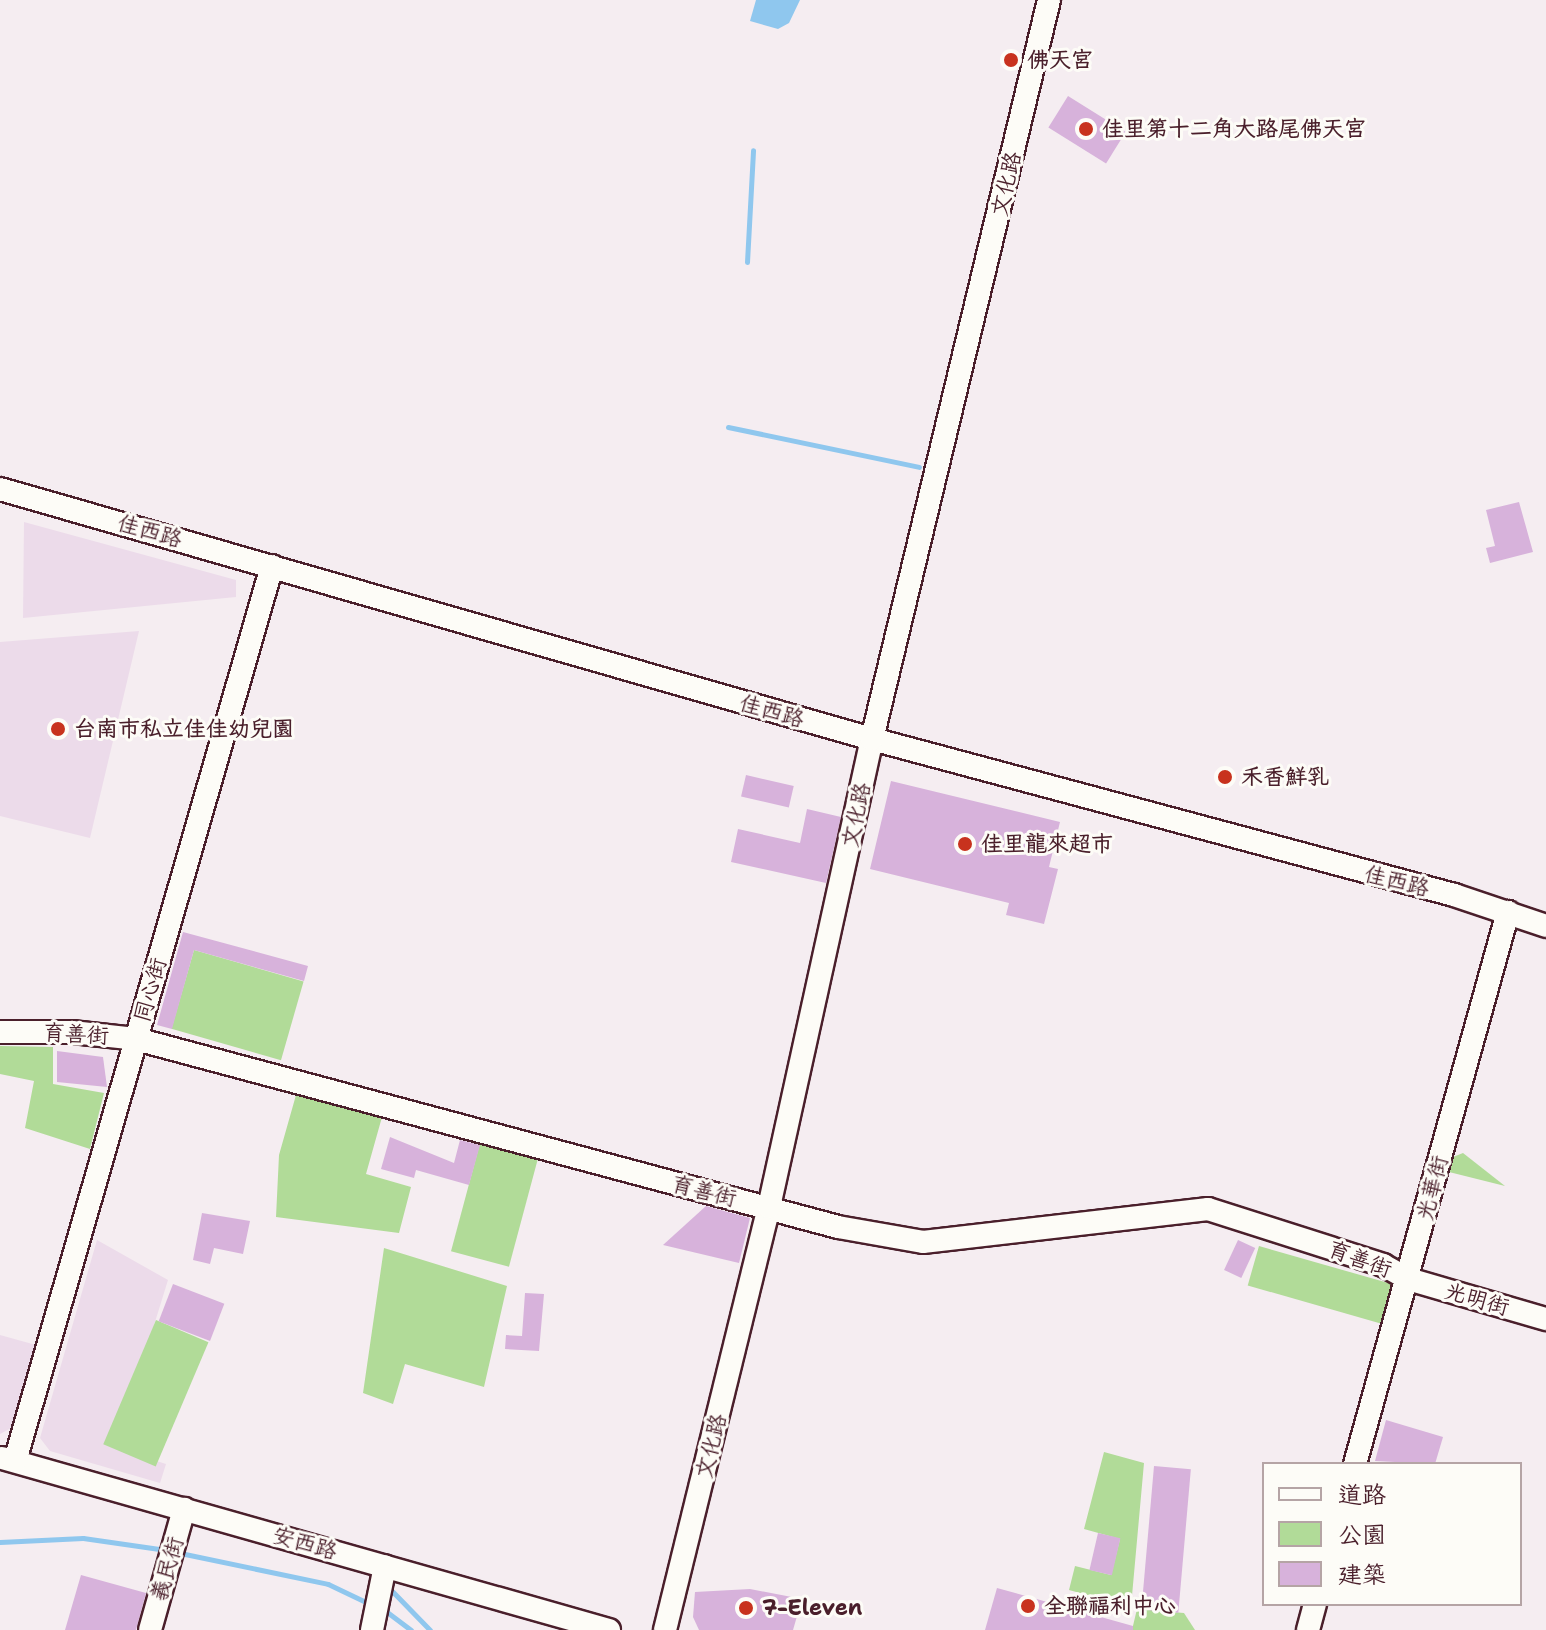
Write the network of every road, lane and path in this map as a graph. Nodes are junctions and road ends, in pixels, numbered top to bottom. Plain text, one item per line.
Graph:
1 (1049, 0) edge
2 (0, 489) edge
3 (272, 566) junction
4 (872, 739) junction
5 (1508, 912) junction
6 (1546, 926) edge
7 (0, 1032) edge
8 (136, 1039) junction
9 (769, 1207) junction
10 (1408, 1279) junction
11 (1546, 1319) edge
12 (7, 1459) edge
13 (1356, 1462) edge
14 (184, 1509) junction
15 (385, 1566) junction
16 (1314, 1606) edge
17 (373, 1624) edge
18 (150, 1630) edge
19 (609, 1630) edge
20 (665, 1630) edge
21 (1308, 1630) edge

1 - 4 street, 文化路
2 - 3 street, 佳西路
3 - 4 street, 佳西路
3 - 8 street, 同心街
4 - 5 street, 佳西路
4 - 9 street, 文化路
5 - 6 street, 佳西路
5 - 10 street, 光華街
7 - 8 street, 育善街
8 - 9 street, 育善街
8 - 12 street, 同心街
9 - 10 street, 育善街
9 - 20 street, 文化路
10 - 11 street, 光明街
10 - 13 street, 光華街
12 - 14 street, 安西路
14 - 15 street, 安西路
14 - 18 street, 義民街
15 - 17 street
15 - 19 street, 安西路
16 - 21 street

